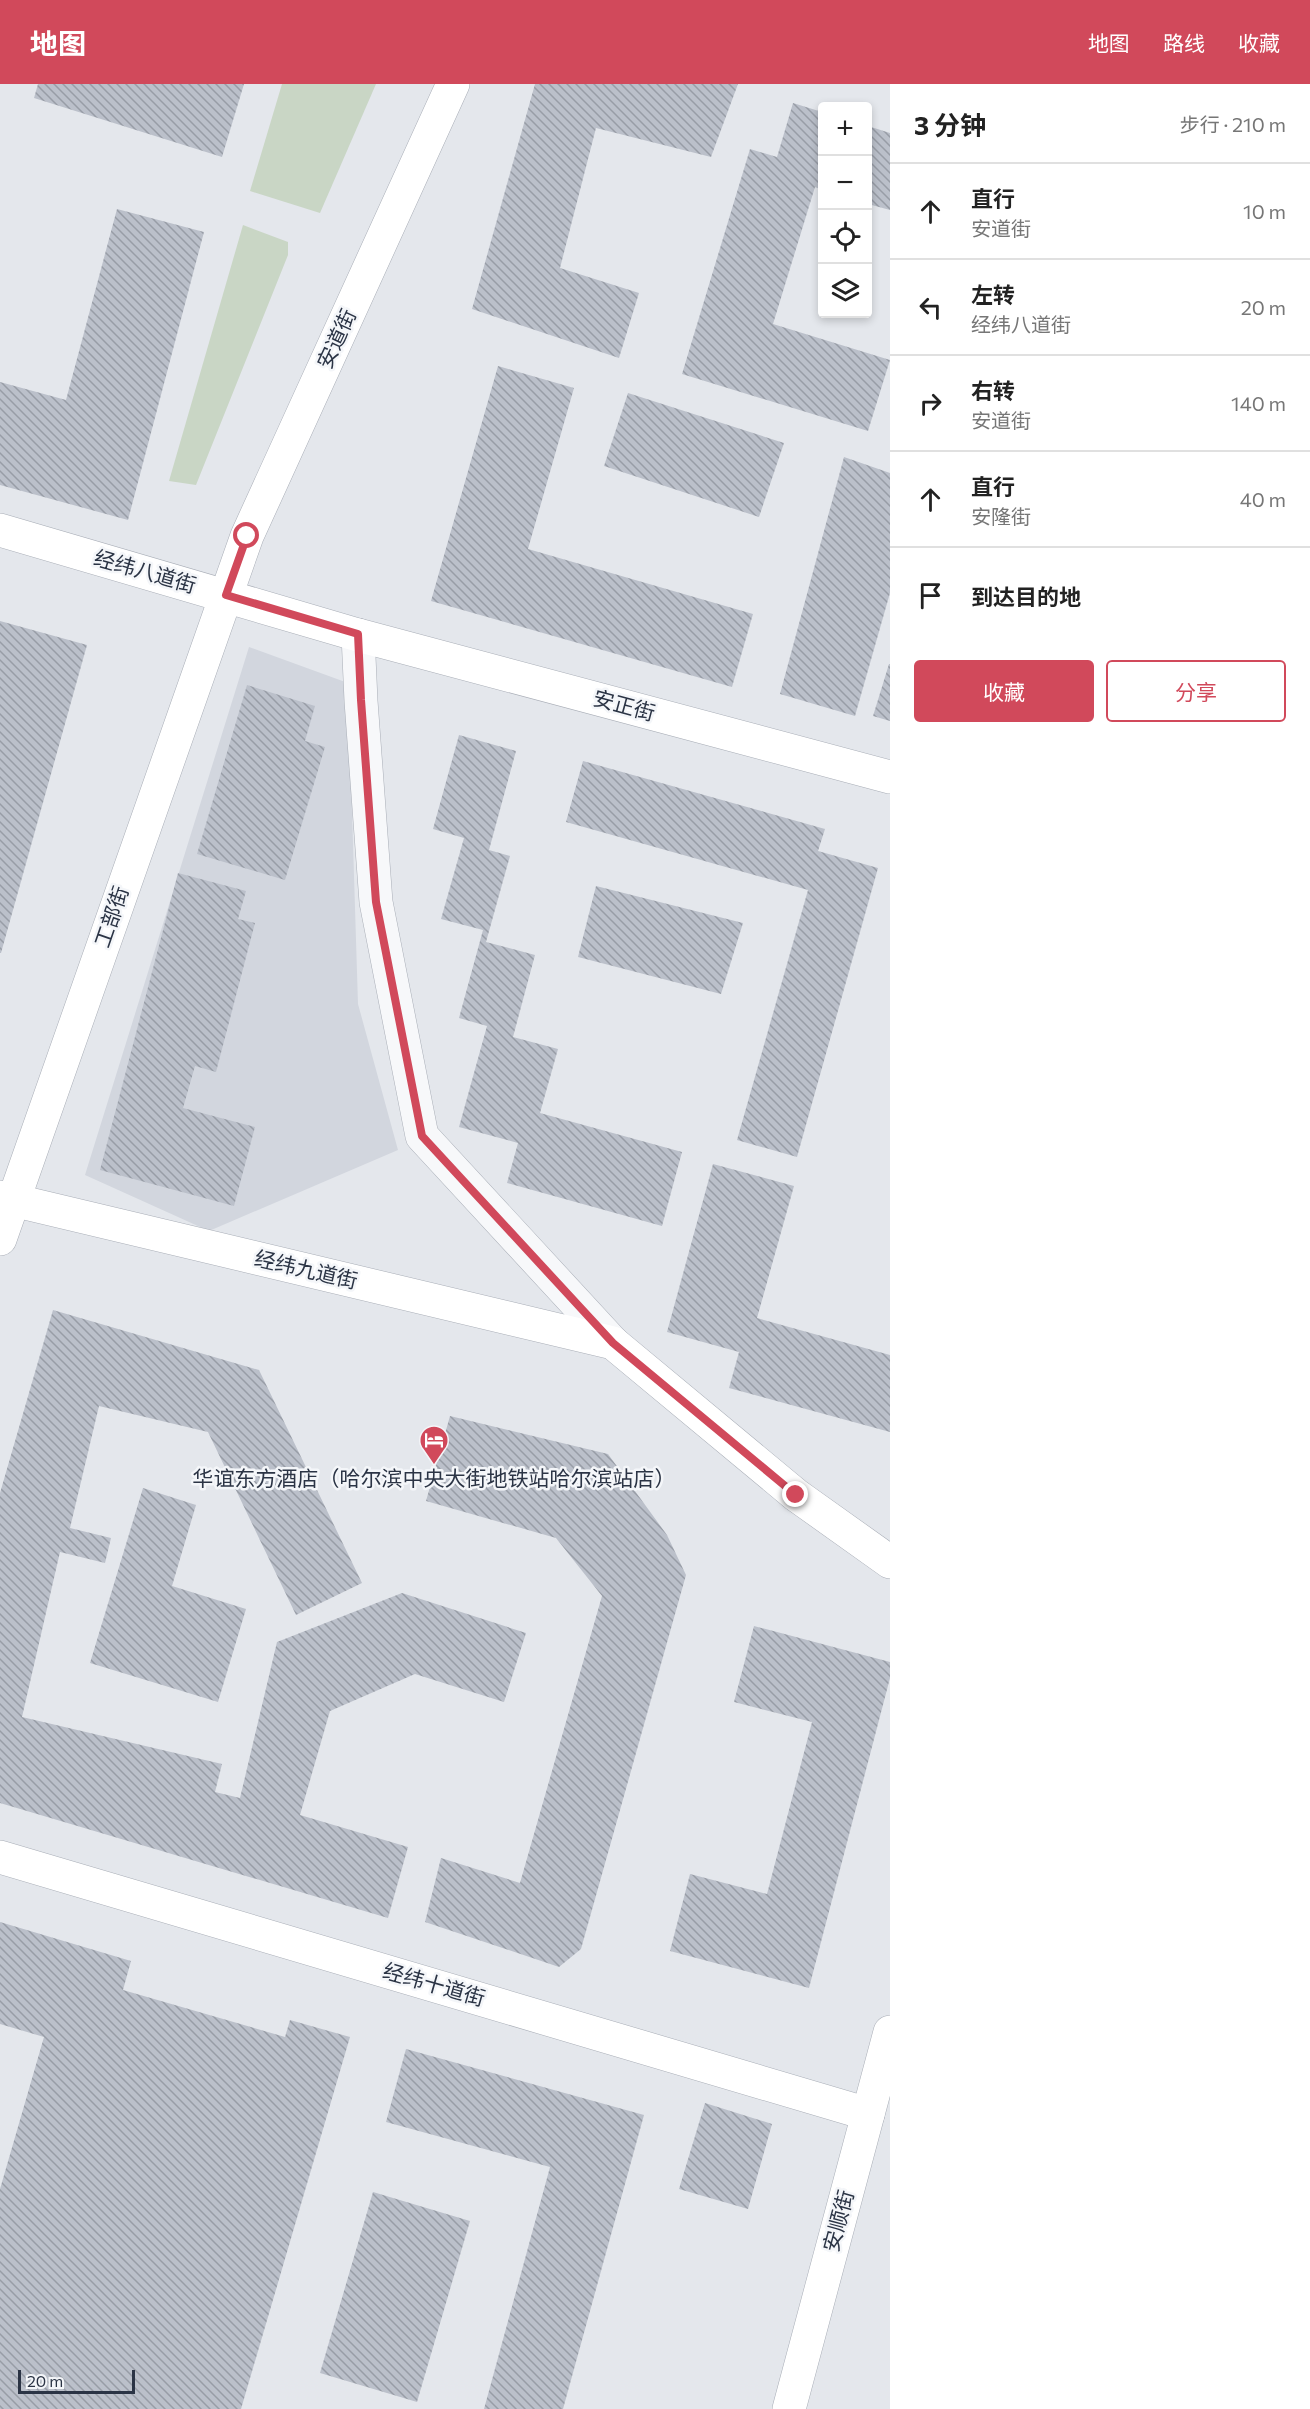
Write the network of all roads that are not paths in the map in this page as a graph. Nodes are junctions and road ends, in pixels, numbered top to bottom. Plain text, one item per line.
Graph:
1 (453, 84) edge
2 (0, 530) edge
3 (226, 595) junction
4 (358, 634) junction
5 (890, 777) edge
6 (6, 1198) edge
7 (0, 1239) edge
8 (613, 1343) junction
9 (890, 1562) edge
10 (0, 1857) edge
11 (890, 2032) edge
12 (868, 2114) junction
13 (789, 2409) edge

1 - 3 street, 安道街
2 - 3 street, 经纬八道街
3 - 4 street, 经纬八道街
3 - 6 street, 工部街
4 - 5 street, 安正街
4 - 8 street
6 - 7 street, 工部街
6 - 8 street, 经纬九道街
8 - 9 street
10 - 12 street, 经纬十道街
11 - 12 street, 安顺街
12 - 13 street, 安顺街

